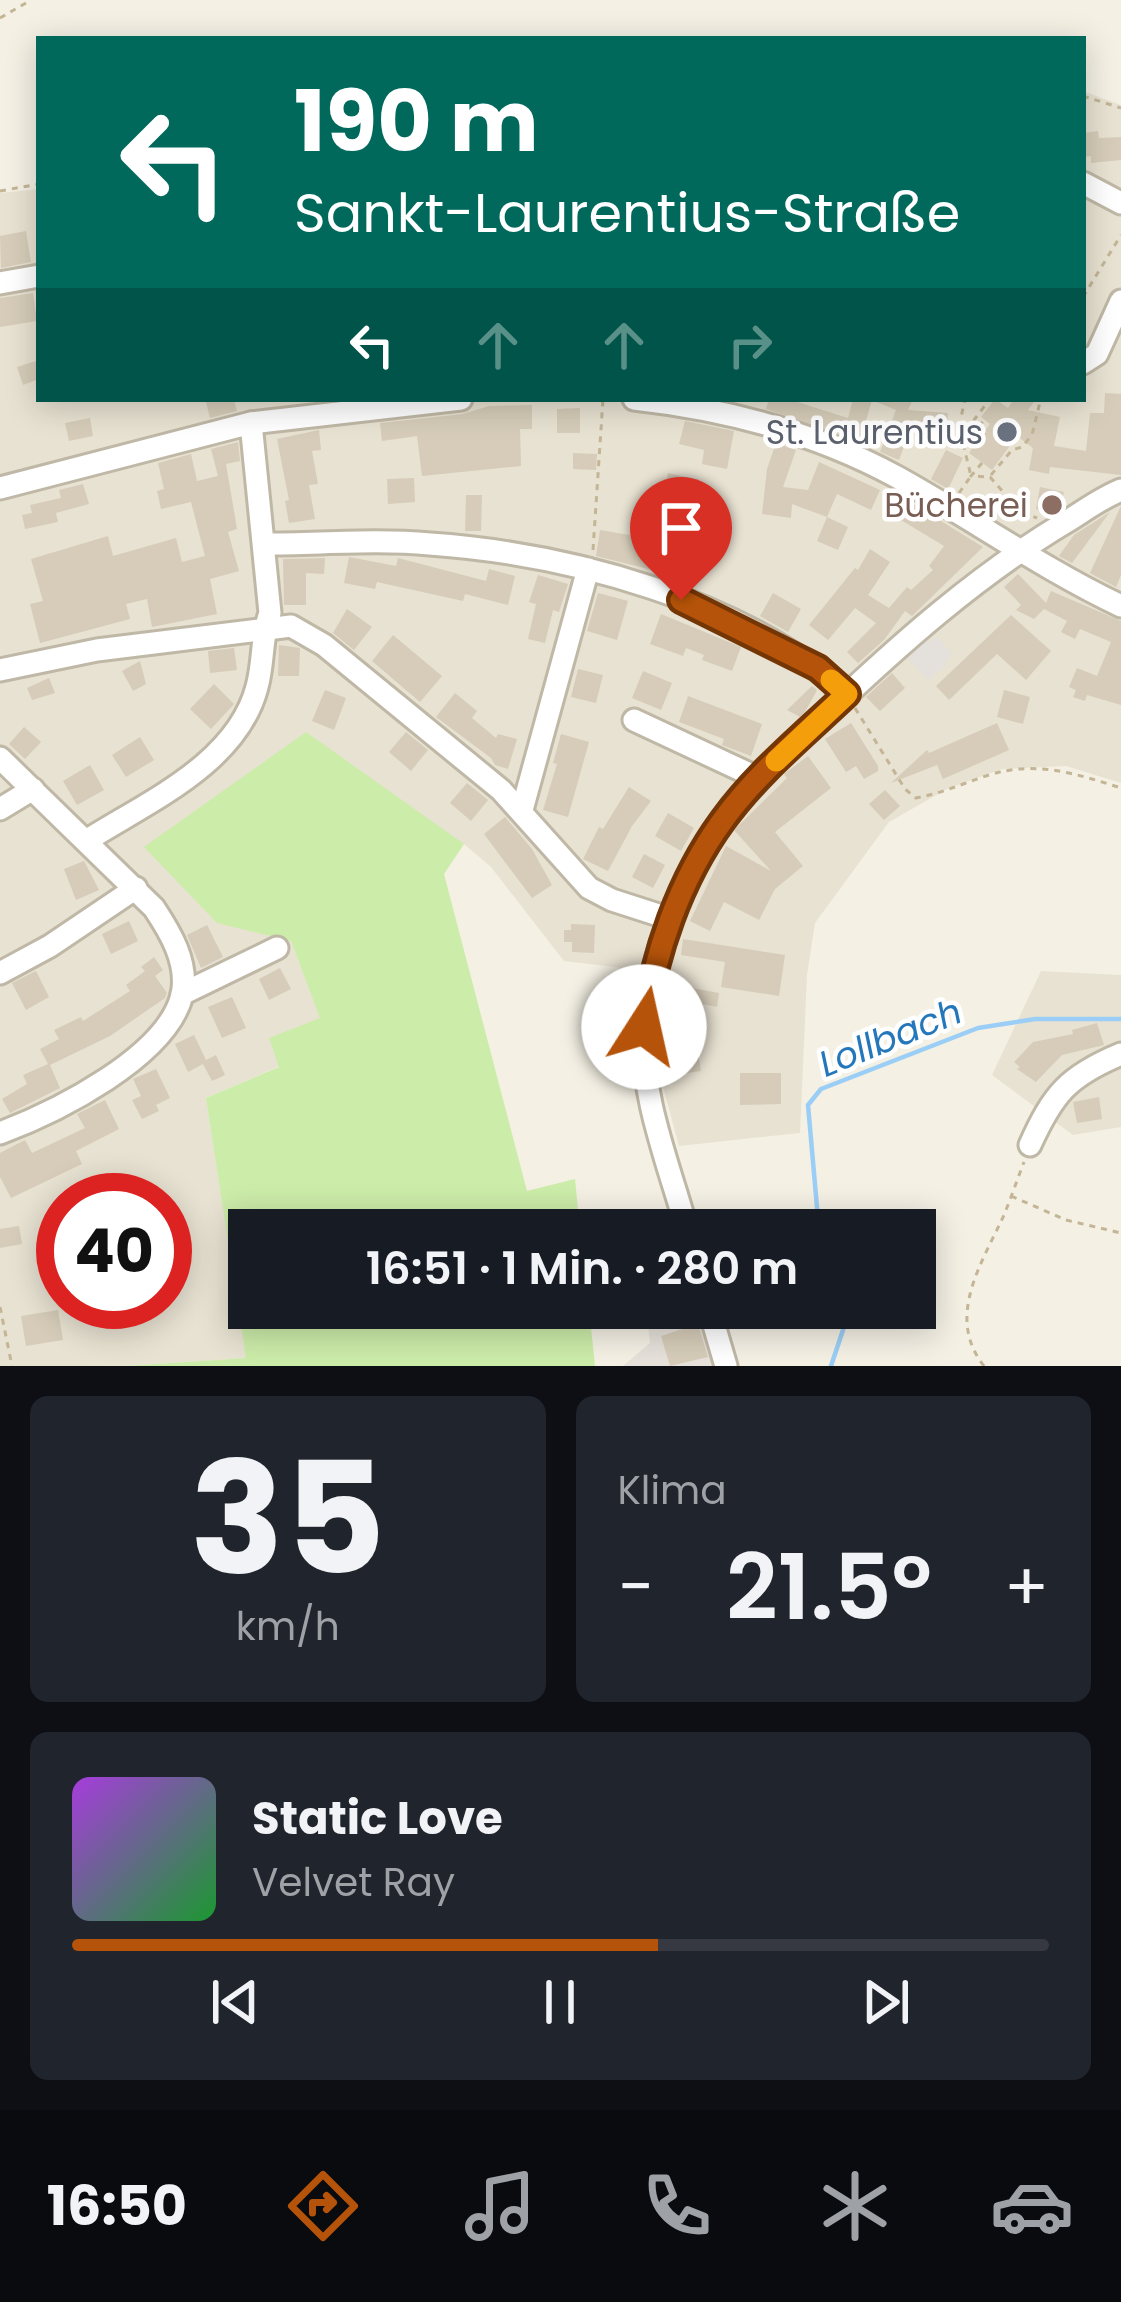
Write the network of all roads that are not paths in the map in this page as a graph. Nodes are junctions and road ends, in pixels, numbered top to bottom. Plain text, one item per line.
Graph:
1 (1086, 185) edge
2 (1121, 203) edge
3 (36, 277) edge
4 (0, 283) edge
5 (1121, 301) edge
6 (1086, 361) edge
7 (435, 402) edge
8 (655, 402) edge
9 (251, 423) junction
10 (0, 488) edge
11 (1121, 490) edge
12 (265, 544) junction
13 (1017, 551) junction
14 (588, 569) junction
15 (1121, 606) edge
16 (264, 628) junction
17 (0, 670) edge
18 (847, 694) junction
19 (634, 720) dead end
20 (0, 758) edge
21 (758, 778) junction
22 (33, 789) junction
23 (0, 809) edge
24 (522, 810) junction
25 (86, 841) junction
26 (136, 888) junction
27 (670, 919) junction
28 (277, 948) dead end
29 (0, 973) edge
30 (182, 994) junction
31 (1121, 1054) edge
32 (0, 1133) edge
33 (1030, 1145) road end
34 (682, 1209) edge
35 (715, 1329) edge
36 (726, 1366) edge

1 - 2 street
3 - 4 street
5 - 6 street
7 - 9 street
8 - 13 street
9 - 10 street
9 - 12 street
11 - 13 street
12 - 14 street
12 - 16 street
13 - 15 street
13 - 18 street
14 - 18 street
14 - 24 street
16 - 17 street
16 - 24 street
16 - 25 street
18 - 21 street
19 - 21 street
20 - 22 street
21 - 27 street
22 - 23 street
22 - 25 street
24 - 27 street
25 - 26 street
26 - 29 street
26 - 30 street
27 - 34 street
28 - 30 street
30 - 32 street
31 - 33 street
35 - 36 street

